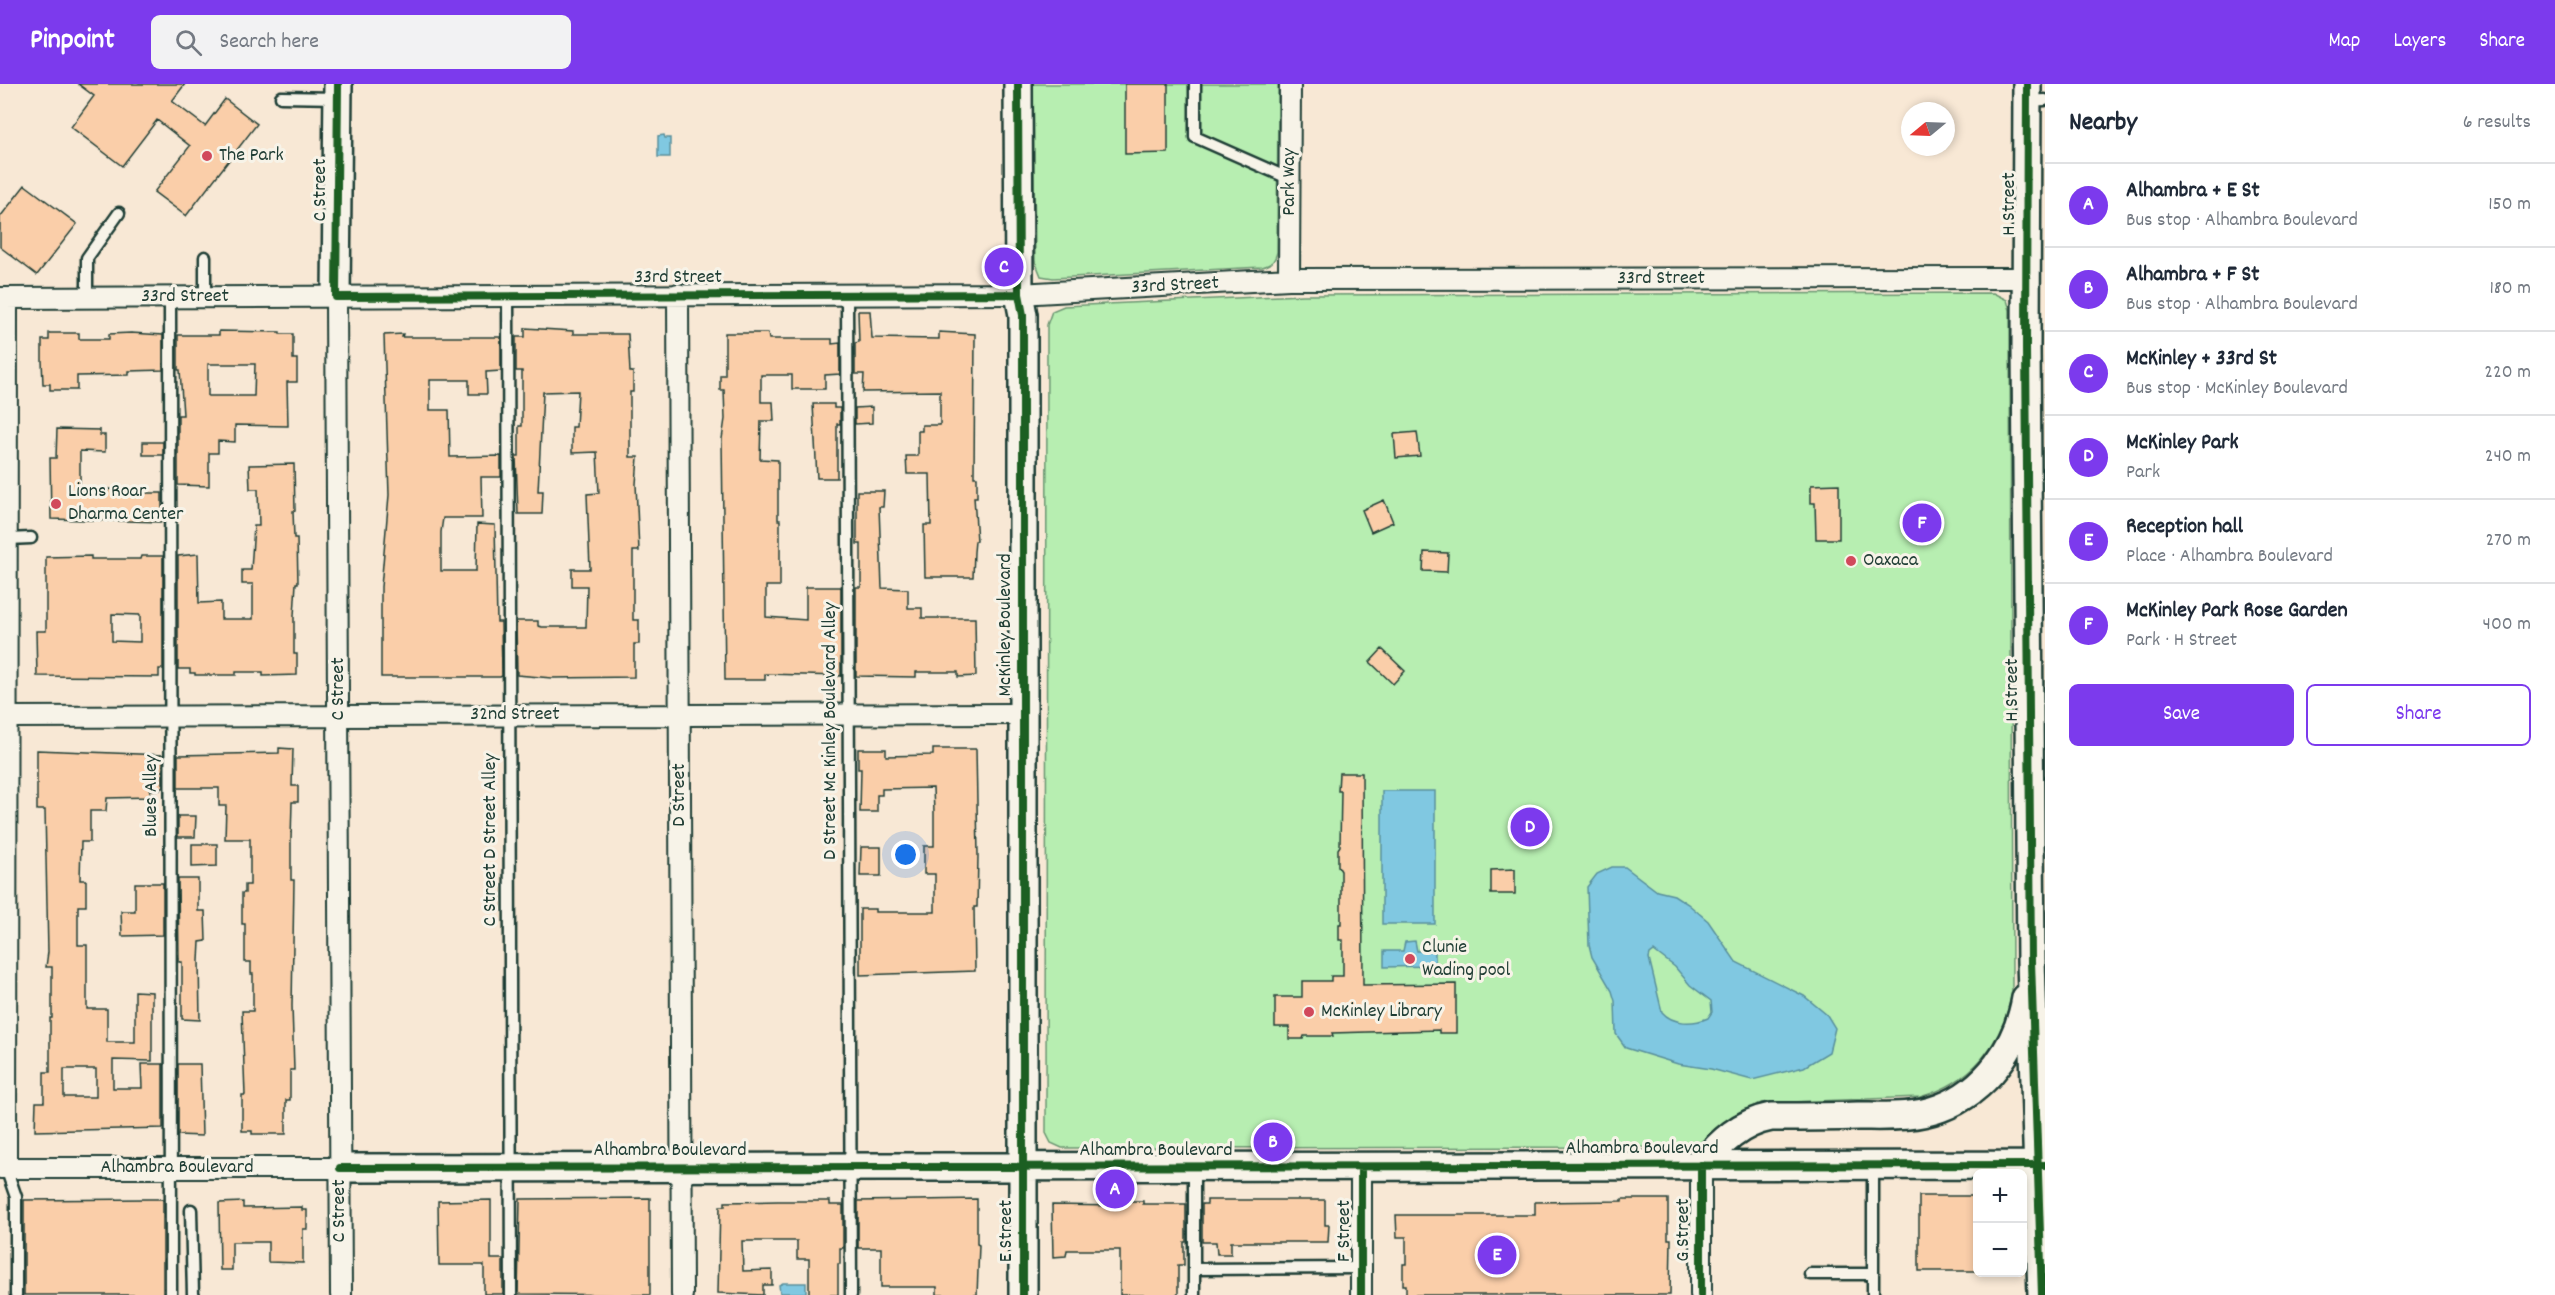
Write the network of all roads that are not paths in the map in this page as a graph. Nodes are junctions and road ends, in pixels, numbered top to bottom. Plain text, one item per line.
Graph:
1 (1018, 84) edge
2 (1195, 84) edge
3 (1290, 84) edge
4 (338, 91) edge
5 (2033, 95) edge
6 (281, 97) dead end
7 (1290, 179) junction
8 (119, 213) dead end
9 (205, 257) dead end
10 (2026, 278) junction
11 (1289, 279) junction
12 (678, 294) junction
13 (847, 294) junction
14 (1019, 294) junction
15 (508, 296) junction
16 (170, 297) junction
17 (205, 297) junction
18 (336, 297) junction
19 (4, 298) edge
20 (87, 298) junction
21 (31, 538) dead end
22 (158, 538) dead end
23 (170, 538) junction
24 (8, 539) junction
25 (2037, 559) edge
26 (1023, 714) junction
27 (508, 715) junction
28 (680, 715) junction
29 (849, 715) junction
30 (169, 716) junction
31 (339, 716) junction
32 (7, 717) junction
33 (2031, 961) junction
34 (1701, 1165) junction
35 (1873, 1165) junction
36 (2041, 1165) edge
37 (850, 1167) junction
38 (1023, 1167) junction
39 (1194, 1167) junction
40 (1361, 1167) junction
41 (3, 1168) edge
42 (340, 1168) junction
43 (510, 1168) junction
44 (682, 1168) junction
45 (171, 1169) junction
46 (191, 1210) dead end
47 (1361, 1268) junction
48 (1194, 1269) junction
49 (1810, 1274) dead end
50 (1873, 1274) junction
51 (2043, 1291) edge
52 (16, 1295) edge
53 (171, 1295) edge
54 (193, 1295) edge
55 (340, 1295) edge
56 (511, 1295) edge
57 (682, 1295) edge
58 (851, 1295) edge
59 (1023, 1295) edge
60 (1194, 1295) edge
61 (1361, 1295) edge
62 (1701, 1295) edge
63 (1873, 1295) edge

1 - 14 street, McKinley Boulevard
2 - 7 lane
3 - 7 street, Park Way
4 - 6 lane
4 - 18 street, C Street
5 - 10 street, H Street
7 - 11 street, Park Way
8 - 20 lane
9 - 17 lane
10 - 11 street, 33rd Street
10 - 25 street, H Street
11 - 14 street, 33rd Street
12 - 13 street, 33rd Street
12 - 15 street, 33rd Street
12 - 28 street, D Street
13 - 14 street, 33rd Street
13 - 29 lane, D Street Mc Kinley Boulevard Alley
14 - 26 street, McKinley Boulevard
15 - 18 street, 33rd Street
15 - 27 lane, C Street D Street Alley
16 - 17 street, 33rd Street
16 - 20 street, 33rd Street
16 - 23 lane, Blues Alley
17 - 18 street, 33rd Street
18 - 31 street, C Street
19 - 20 street, 33rd Street
19 - 24 street
21 - 24 lane
22 - 23 lane
23 - 30 lane, Blues Alley
24 - 32 street
25 - 33 street, H Street
26 - 29 street, 32nd Street
26 - 38 street, McKinley Boulevard
27 - 28 street, 32nd Street
27 - 31 street, 32nd Street
27 - 43 lane, C Street D Street Alley
28 - 29 street, 32nd Street
28 - 44 street, D Street
29 - 37 lane, D Street Mc Kinley Boulevard Alley
30 - 31 street, 32nd Street
30 - 32 street, 32nd Street
30 - 45 lane, Blues Alley
31 - 42 street, C Street
32 - 41 street
33 - 34 street
33 - 36 street, H Street
34 - 35 street, Alhambra Boulevard
34 - 40 street, Alhambra Boulevard
34 - 62 street, G Street
35 - 36 street, Alhambra Boulevard
35 - 50 lane
36 - 51 street, H Street
37 - 38 street, Alhambra Boulevard
37 - 44 street, Alhambra Boulevard
37 - 58 lane, D Street Mc Kinley Boulevard Alley
38 - 39 street, Alhambra Boulevard
38 - 59 street, E Street
39 - 40 street, Alhambra Boulevard
39 - 48 lane
40 - 47 street, F Street
41 - 45 street, Alhambra Boulevard
41 - 52 lane
42 - 43 street, Alhambra Boulevard
42 - 45 street, Alhambra Boulevard
42 - 55 street, C Street
43 - 44 street, Alhambra Boulevard
43 - 56 lane, C Street D Street Alley
44 - 57 street, D Street
45 - 53 lane, Blues Alley
46 - 54 lane
47 - 48 lane
47 - 61 street, F Street
48 - 60 lane
49 - 50 lane
50 - 63 lane

